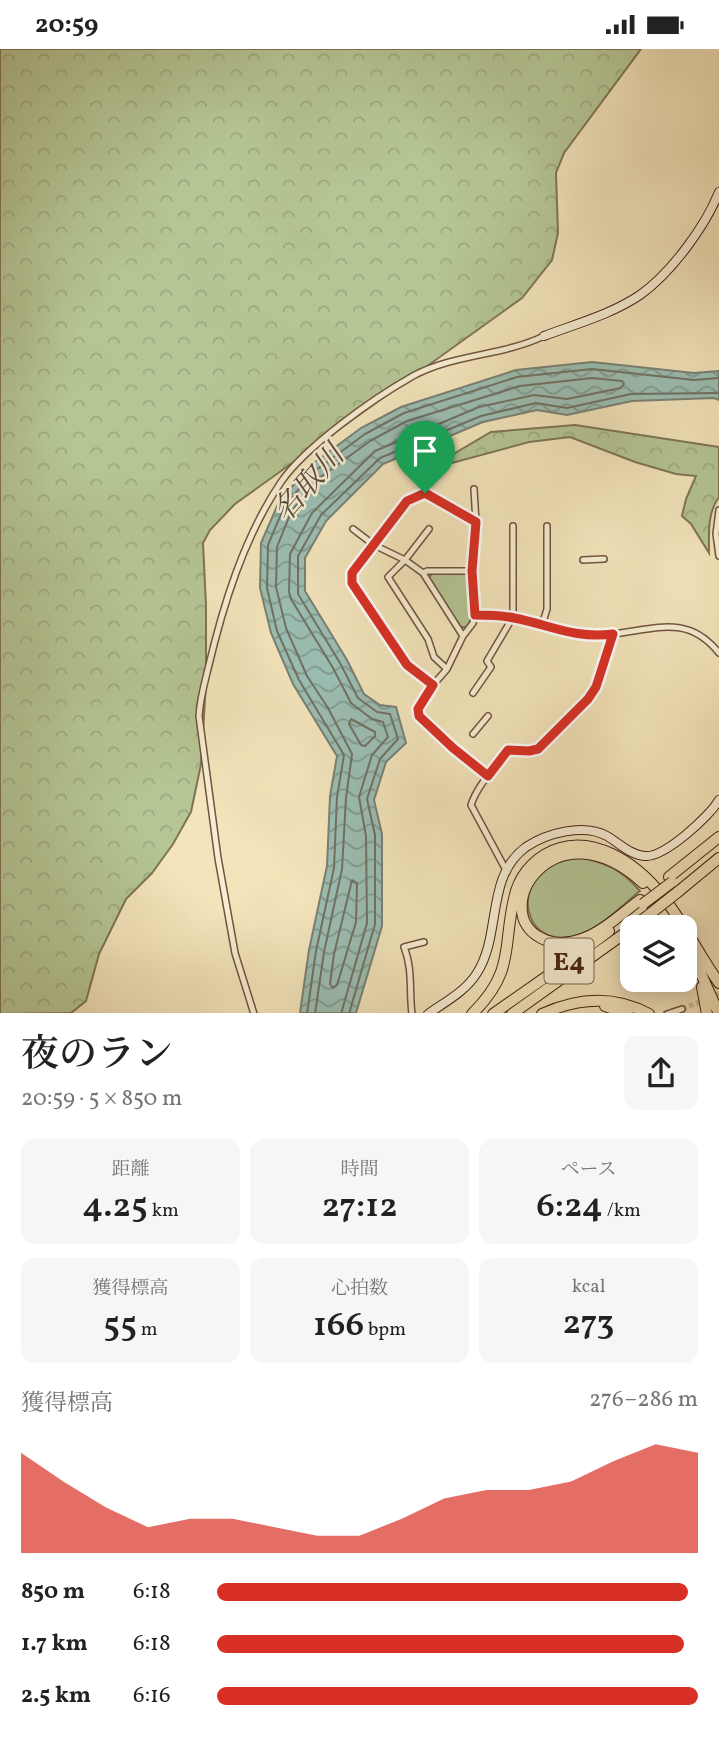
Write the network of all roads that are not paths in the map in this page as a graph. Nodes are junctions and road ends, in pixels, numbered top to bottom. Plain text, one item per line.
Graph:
1 (719, 192) edge
2 (544, 336) joint
3 (474, 489) dead end
4 (719, 510) edge
5 (476, 522) junction
6 (513, 526) dead end
7 (547, 526) dead end
8 (353, 529) dead end
9 (429, 529) dead end
10 (374, 545) junction
11 (719, 557) edge
12 (604, 559) dead end
13 (405, 560) junction
14 (583, 560) dead end
15 (472, 571) junction
16 (423, 573) junction
17 (475, 615) junction
18 (513, 617) junction
19 (542, 625) junction
20 (613, 634) junction
21 (463, 636) junction
22 (719, 653) edge
23 (447, 669) junction
24 (433, 685) junction
25 (473, 693) dead end
26 (488, 716) dead end
27 (473, 734) dead end
28 (488, 776) junction
29 (719, 800) edge
30 (719, 837) edge
31 (719, 844) edge
32 (719, 858) edge
33 (506, 870) junction
34 (670, 879) junction
35 (641, 902) junction
36 (621, 915) edge
37 (649, 915) edge
38 (670, 915) edge
39 (673, 915) edge
40 (620, 916) edge
41 (620, 936) edge
42 (424, 942) dead end
43 (697, 954) edge
44 (697, 959) edge
45 (697, 964) edge
46 (697, 971) edge
47 (719, 983) edge
48 (719, 998) edge
49 (682, 1009) dead end
50 (254, 1013) edge
51 (412, 1013) edge
52 (428, 1013) edge
53 (472, 1013) edge
54 (492, 1013) edge
55 (512, 1013) edge
56 (542, 1013) edge
57 (549, 1013) edge
58 (628, 1013) edge
59 (649, 1013) edge
60 (667, 1013) edge
61 (707, 1013) edge
62 (719, 1013) edge

1 - 2 street
2 - 50 street
3 - 5 street
4 - 11 street
5 - 10 street
5 - 15 street
6 - 18 street
7 - 19 street
8 - 10 street
9 - 13 street
10 - 13 street
10 - 24 street
12 - 14 street
13 - 16 street
13 - 23 street
15 - 16 street
15 - 17 street
16 - 21 street
17 - 18 street
17 - 21 street
18 - 19 street
18 - 25 street
19 - 20 street
20 - 22 street
20 - 28 street
21 - 23 street
23 - 24 street
24 - 28 street
26 - 27 street
28 - 33 street
29 - 33 street
30 - 34 highway
31 - 34 highway, E4
32 - 37 highway, E4, bridge
33 - 52 street
34 - 35 highway, E4, bridge
35 - 36 highway
35 - 54 highway, E4
38 - 40 highway
39 - 53 highway
41 - 55 highway, E4
42 - 51 street
43 - 47 highway
44 - 48 highway
45 - 62 highway
46 - 61 highway
49 - 60 street
56 - 59 highway
57 - 58 highway

